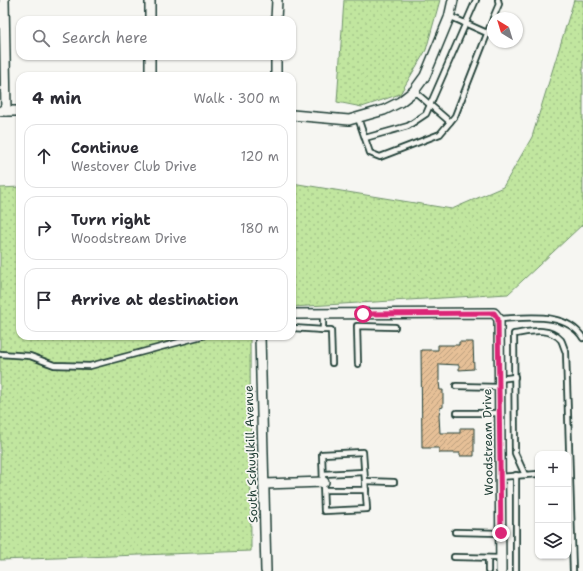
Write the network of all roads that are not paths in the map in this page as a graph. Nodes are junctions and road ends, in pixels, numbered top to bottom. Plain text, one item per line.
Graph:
1 (4, 0) edge
2 (150, 0) edge
3 (277, 0) edge
4 (453, 0) edge
5 (476, 0) edge
6 (498, 0) edge
7 (496, 12) edge
8 (150, 16) edge
9 (276, 16) edge
10 (449, 16) junction
11 (466, 23) junction
12 (487, 33) edge
13 (487, 36) edge
14 (150, 60) edge
15 (276, 60) edge
16 (150, 72) edge
17 (276, 72) edge
18 (414, 91) junction
19 (431, 106) junction
20 (3, 111) edge
21 (16, 111) edge
22 (296, 115) edge
23 (358, 118) junction
24 (450, 122) junction
25 (365, 138) junction
26 (296, 314) edge
27 (323, 314) junction
28 (363, 314) junction
29 (496, 316) junction
30 (363, 326) junction
31 (395, 327) dead end
32 (296, 328) edge
33 (324, 330) junction
34 (583, 338) edge
35 (187, 340) edge
36 (260, 340) edge
37 (0, 354) edge
38 (332, 363) dead end
39 (358, 364) dead end
40 (514, 377) junction
41 (499, 383) junction
42 (456, 386) dead end
43 (457, 413) dead end
44 (499, 413) junction
45 (568, 451) edge
46 (364, 472) junction
47 (535, 474) edge
48 (516, 475) junction
49 (525, 475) junction
50 (500, 477) junction
51 (365, 481) junction
52 (323, 482) junction
53 (394, 482) dead end
54 (264, 484) junction
55 (570, 487) edge
56 (366, 490) junction
57 (455, 532) dead end
58 (501, 533) junction
59 (454, 557) dead end
60 (488, 558) junction
61 (501, 558) junction
62 (266, 571) edge
63 (488, 571) edge
64 (501, 571) edge
65 (516, 571) edge
66 (573, 571) edge

1 - 20 street
2 - 8 street
3 - 9 street
4 - 10 street
5 - 11 lane
6 - 7 lane
10 - 11 lane
10 - 18 street
11 - 12 lane
11 - 19 lane
13 - 24 lane
14 - 16 street
15 - 17 street
18 - 19 lane
18 - 23 street
19 - 24 lane
19 - 25 lane
20 - 21 street
22 - 23 street
23 - 25 lane
24 - 25 lane
26 - 27 street
27 - 28 street
27 - 33 lane
28 - 29 street
28 - 30 lane
29 - 34 lane
29 - 41 street, Woodstream Drive
30 - 31 lane
30 - 39 lane
32 - 33 lane
33 - 38 lane
35 - 37 lane
36 - 54 street, South Schuylkill Avenue
40 - 41 lane
40 - 45 lane
40 - 49 lane
41 - 42 lane
41 - 44 street, Woodstream Drive
43 - 44 lane
44 - 50 street, Woodstream Drive
46 - 51 lane
46 - 52 lane
46 - 52 lane
47 - 49 lane
48 - 49 lane
48 - 50 lane
48 - 65 lane
50 - 58 street, Woodstream Drive
51 - 53 lane
51 - 56 lane
52 - 54 street
52 - 56 lane
52 - 56 lane
54 - 62 street, South Schuylkill Avenue
55 - 66 lane
57 - 58 lane
58 - 61 street, Woodstream Drive
59 - 60 lane
60 - 61 lane
60 - 63 lane
61 - 64 street, Woodstream Drive

